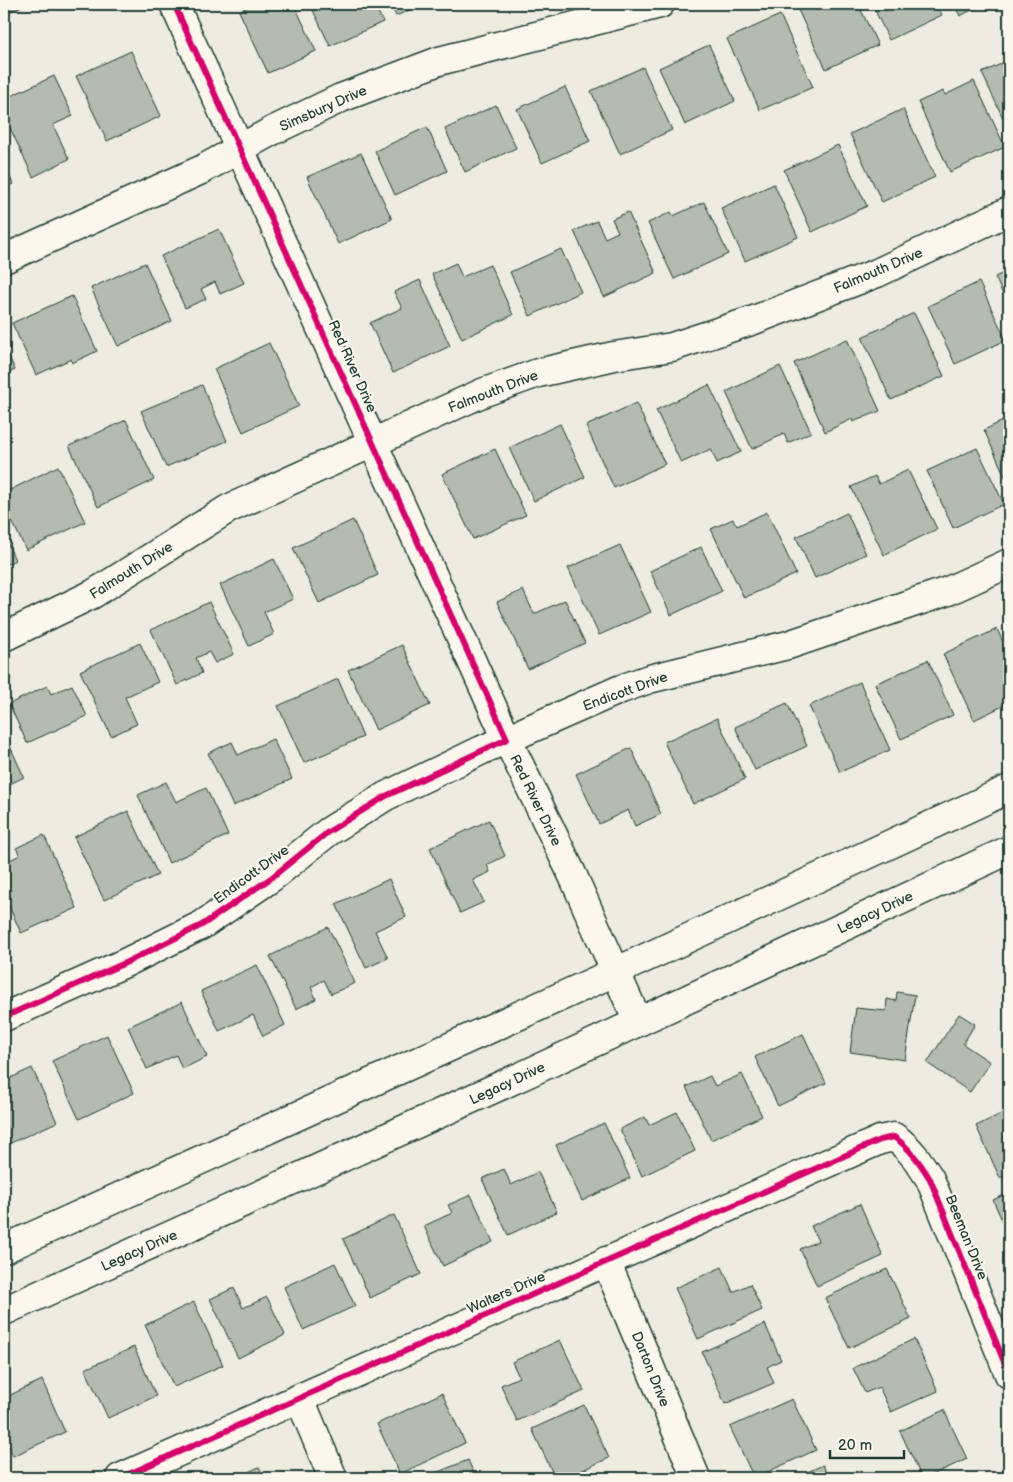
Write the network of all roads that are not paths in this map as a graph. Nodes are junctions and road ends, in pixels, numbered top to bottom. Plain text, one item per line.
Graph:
1 (174, 4) edge
2 (660, 4) edge
3 (240, 149) junction
4 (1009, 211) edge
5 (4, 259) edge
6 (373, 442) junction
7 (1009, 563) edge
8 (4, 637) edge
9 (507, 739) junction
10 (1009, 790) edge
11 (1009, 850) edge
12 (615, 972) junction
13 (4, 1017) edge
14 (638, 1022) junction
15 (904, 1144) joint
16 (4, 1248) edge
17 (606, 1261) junction
18 (4, 1312) edge
19 (1009, 1374) edge
20 (300, 1399) junction
21 (120, 1478) edge
22 (333, 1478) edge
23 (696, 1478) edge

1 - 3 street, Red River Drive
2 - 3 street, Simsbury Drive
3 - 5 street, Simsbury Drive
3 - 6 street, Red River Drive
4 - 6 street, Falmouth Drive
6 - 8 street, Falmouth Drive
6 - 9 street, Red River Drive
7 - 9 street, Endicott Drive
9 - 12 street, Red River Drive
9 - 13 street, Endicott Drive
10 - 12 street
11 - 14 street, Legacy Drive
12 - 14 street, Red River Drive
12 - 16 street
14 - 18 street, Legacy Drive
15 - 17 street, Walters Drive
15 - 19 street, Beeman Drive
17 - 20 street, Walters Drive
17 - 23 street, Darton Drive
20 - 21 street, Walters Drive
20 - 22 street

